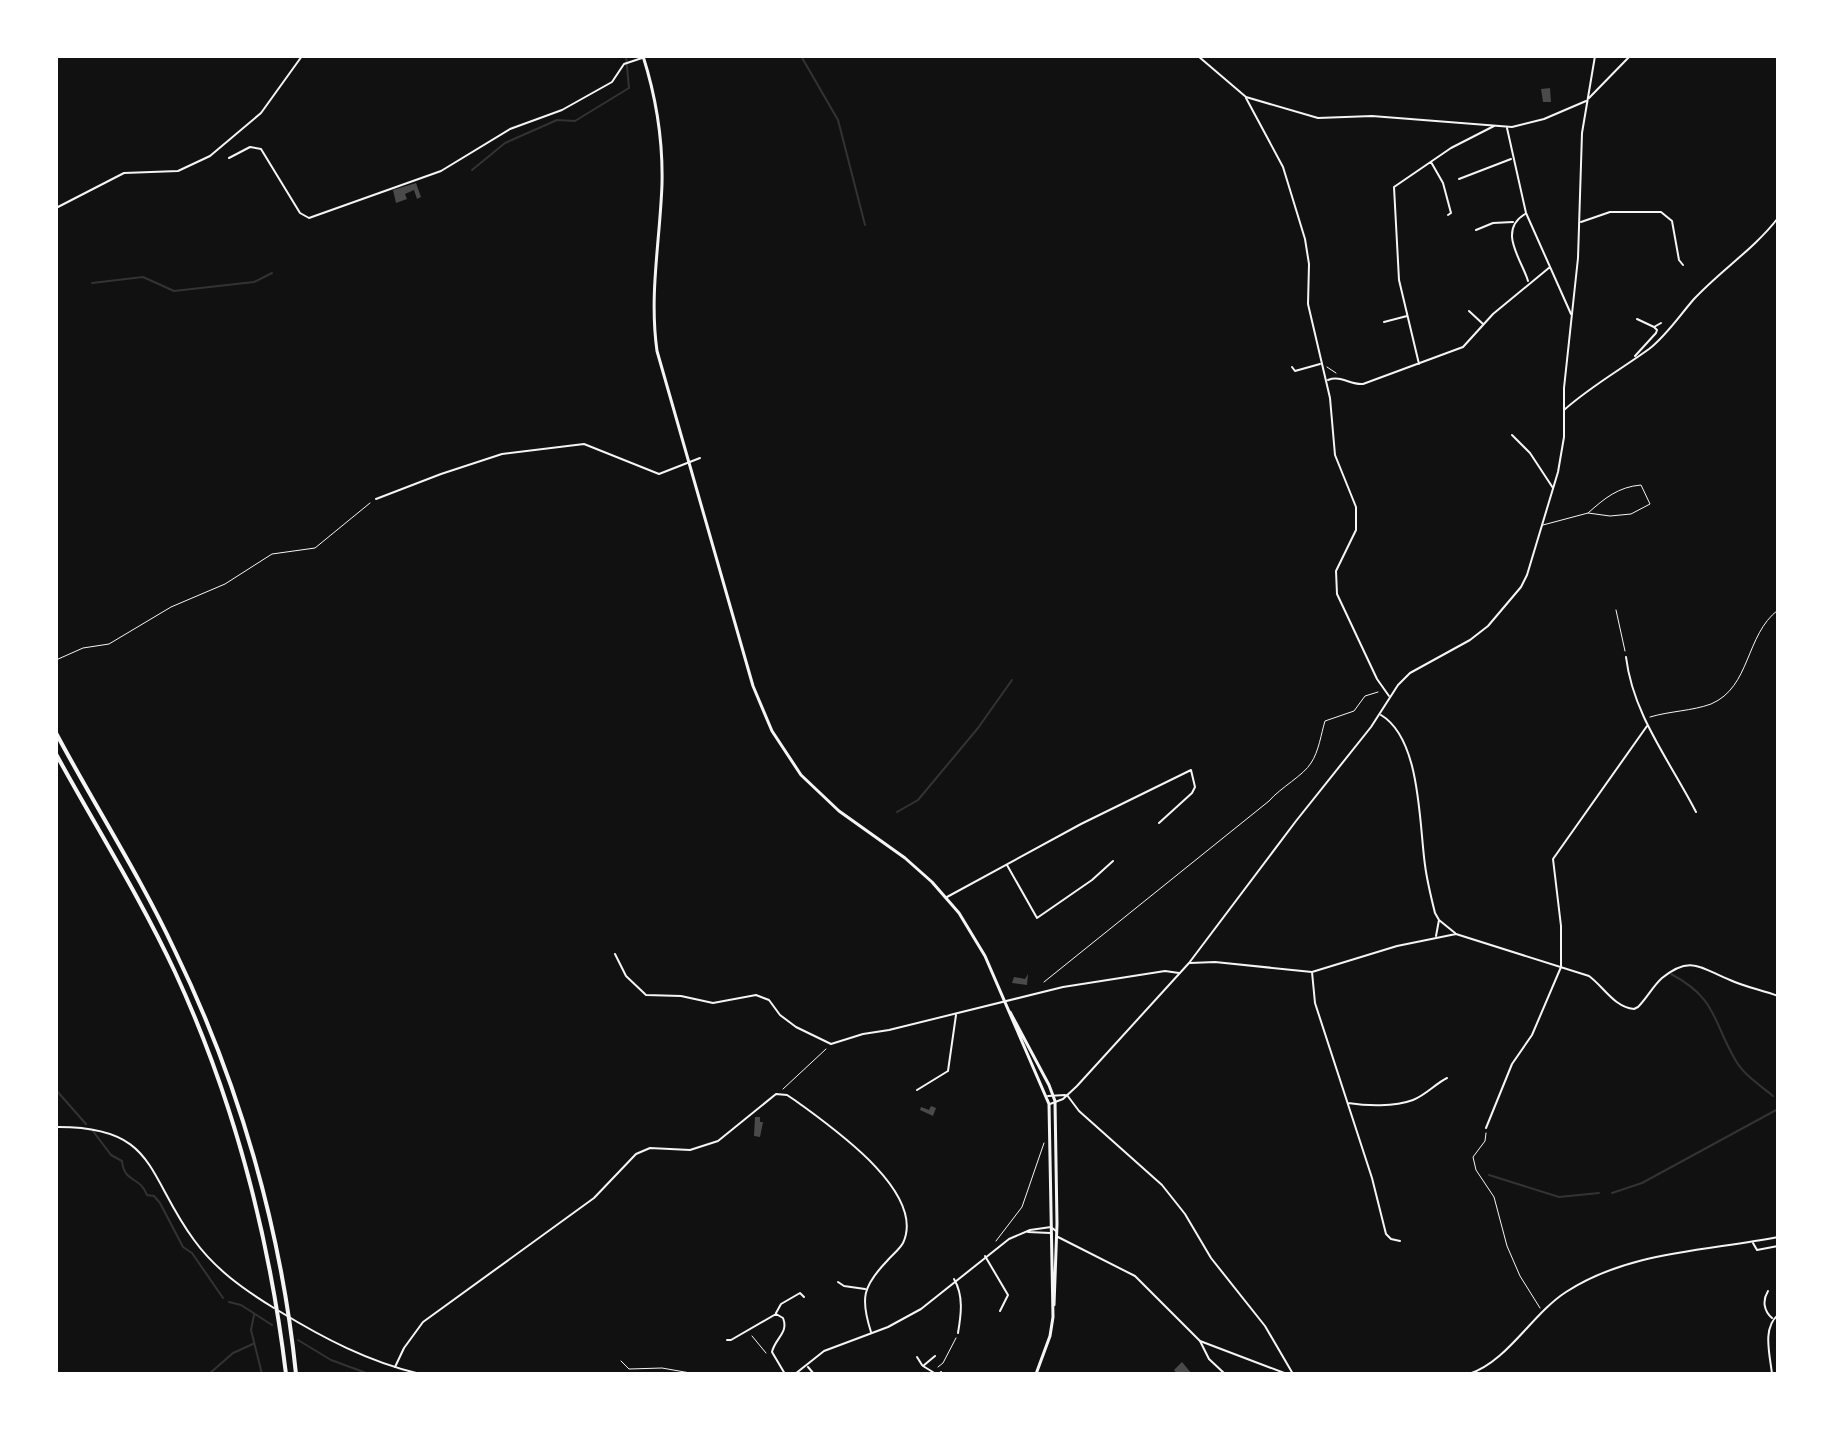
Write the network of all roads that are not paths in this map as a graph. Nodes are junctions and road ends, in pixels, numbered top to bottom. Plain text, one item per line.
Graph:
1 (302, 56) edge
2 (1198, 56) edge
3 (1595, 56) edge
4 (1630, 56) edge
5 (643, 57) edge
6 (1246, 97) junction
7 (1586, 101) junction
8 (1494, 126) junction
9 (1507, 128) junction
10 (229, 158) dead end
11 (1512, 158) junction
12 (1431, 161) junction
13 (1459, 179) dead end
14 (56, 208) edge
15 (1526, 213) junction
16 (1448, 215) dead end
17 (1778, 218) edge
18 (1515, 221) junction
19 (1509, 222) junction
20 (1580, 222) junction
21 (1476, 230) dead end
22 (1512, 232) junction
23 (1683, 265) dead end
24 (1550, 267) junction
25 (1529, 282) junction
26 (1469, 311) dead end
27 (1572, 315) junction
28 (1407, 316) junction
29 (1637, 319) dead end
30 (1384, 322) dead end
31 (1661, 323) dead end
32 (1484, 325) junction
33 (1654, 327) junction
34 (1633, 358) junction
35 (1321, 364) junction
36 (1419, 364) junction
37 (1292, 367) dead end
38 (1295, 371) junction
39 (1295, 378) dead end
40 (1326, 380) junction
41 (1564, 410) junction
42 (1512, 435) dead end
43 (700, 458) dead end
44 (687, 462) junction
45 (1554, 489) junction
46 (376, 499) road end
47 (1588, 513) junction
48 (1543, 525) junction
49 (1626, 657) road end
50 (1389, 696) junction
51 (1380, 713) junction
52 (1647, 726) junction
53 (56, 733) edge
54 (56, 754) edge
55 (1696, 812) dead end
56 (1159, 823) dead end
57 (1113, 861) dead end
58 (1006, 864) junction
59 (947, 897) junction
60 (1439, 920) junction
61 (1456, 934) junction
62 (1436, 936) junction
63 (615, 954) dead end
64 (1189, 963) junction
65 (1561, 967) junction
66 (1312, 972) junction
67 (1180, 973) junction
68 (1778, 996) edge
69 (1005, 1001) junction
70 (1008, 1009) junction
71 (956, 1014) junction
72 (1447, 1078) dead end
73 (917, 1090) dead end
74 (1053, 1095) junction
75 (1067, 1095) junction
76 (1047, 1101) junction
77 (1055, 1101) junction
78 (1347, 1103) junction
79 (56, 1127) edge
80 (1486, 1128) road end
81 (1051, 1227) junction
82 (1025, 1232) junction
83 (1051, 1233) junction
84 (1057, 1234) junction
85 (1778, 1237) edge
86 (1400, 1241) dead end
87 (1753, 1242) junction
88 (1778, 1246) edge
89 (985, 1256) junction
90 (954, 1279) junction
91 (838, 1282) dead end
92 (866, 1289) junction
93 (1768, 1291) dead end
94 (804, 1297) dead end
95 (1000, 1311) dead end
96 (776, 1314) junction
97 (1778, 1315) edge
98 (1053, 1317) junction
99 (1773, 1319) junction
100 (871, 1333) junction
101 (958, 1333) road end
102 (727, 1340) dead end
103 (1200, 1341) junction
104 (935, 1356) dead end
105 (917, 1357) dead end
106 (807, 1366) junction
107 (923, 1366) junction
108 (395, 1367) junction
109 (938, 1373) edge
110 (286, 1374) edge
111 (296, 1374) edge
112 (420, 1374) edge
113 (785, 1374) edge
114 (795, 1374) edge
115 (814, 1374) edge
116 (1036, 1374) edge
117 (1225, 1374) edge
118 (1287, 1374) edge
119 (1293, 1374) edge
120 (1469, 1374) edge
121 (1772, 1374) edge

1 - 14 street
2 - 6 street
3 - 7 street
4 - 7 street
5 - 10 street
5 - 44 main road
6 - 8 street
6 - 35 street
7 - 9 street
7 - 20 street
8 - 9 street
8 - 12 street
9 - 11 street
11 - 13 street
11 - 15 street
12 - 16 street
12 - 28 street
15 - 18 street
15 - 24 street
17 - 34 street
18 - 19 street
18 - 22 street
19 - 21 street
19 - 22 street
20 - 23 street
20 - 27 street
22 - 25 street
24 - 25 street
24 - 27 street
25 - 32 street
26 - 32 street
27 - 41 street
28 - 30 street
28 - 36 street
29 - 33 street
31 - 33 street
32 - 36 street
33 - 34 street
34 - 41 street
35 - 38 street
35 - 40 street
36 - 40 street
37 - 38 street
38 - 39 street
40 - 50 street
41 - 45 street
42 - 45 street
43 - 44 street
44 - 46 street
44 - 59 main road
45 - 48 street
47 - 47 lane
47 - 48 lane
48 - 50 street
49 - 52 street
50 - 51 street
51 - 60 street
51 - 64 street
52 - 55 street
52 - 65 street
53 - 111 highway
54 - 110 highway
56 - 58 street
57 - 58 street
58 - 59 street
59 - 69 main road
60 - 61 street
60 - 62 street
61 - 62 street
61 - 65 street
62 - 66 street
63 - 71 street
64 - 66 street
64 - 67 street
65 - 68 street
65 - 80 street
66 - 78 street
67 - 69 street
67 - 75 street
69 - 70 main road
69 - 71 street
70 - 74 main road
70 - 76 main road
71 - 73 street
72 - 78 street
74 - 75 street
74 - 76 street
74 - 77 main road
75 - 77 street
75 - 119 street
76 - 77 street
76 - 81 main road
77 - 84 main road
78 - 86 street
79 - 108 street
81 - 82 street
81 - 83 main road
81 - 84 street
82 - 83 street
82 - 89 street
83 - 84 street
83 - 98 main road
84 - 98 main road
84 - 103 street
85 - 87 street
87 - 88 street
87 - 120 street
89 - 90 street
89 - 95 street
90 - 100 street
90 - 101 street
91 - 92 street
92 - 100 street
92 - 108 street
93 - 99 street
94 - 96 street
96 - 102 street
96 - 113 street
97 - 99 street
98 - 116 main road
99 - 121 street
100 - 106 street
103 - 117 street
103 - 118 street
104 - 107 street
105 - 107 street
106 - 114 street
106 - 115 street
107 - 109 street
108 - 112 street

